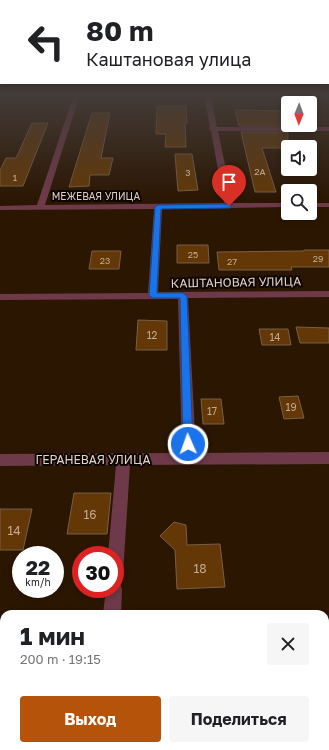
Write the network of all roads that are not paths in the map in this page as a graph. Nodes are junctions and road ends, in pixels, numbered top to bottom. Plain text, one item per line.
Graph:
1 (66, 129) edge
2 (212, 129) joint
3 (329, 129) edge
4 (281, 205) edge
5 (317, 205) edge
6 (329, 205) edge
7 (229, 206) junction
8 (40, 207) junction
9 (158, 207) junction
10 (0, 208) edge
11 (329, 294) edge
12 (153, 296) junction
13 (183, 296) junction
14 (0, 297) edge
15 (329, 458) edge
16 (123, 459) junction
17 (189, 459) junction
18 (0, 460) edge
19 (117, 546) edge
20 (113, 598) edge
21 (112, 610) edge

1 - 8 street
2 - 3 street
2 - 7 street
4 - 7 street, МЕЖЕВАЯ УЛИЦА
5 - 6 street
7 - 9 street, МЕЖЕВАЯ УЛИЦА
8 - 9 street, МЕЖЕВАЯ УЛИЦА
8 - 10 street, МЕЖЕВАЯ УЛИЦА
9 - 12 street
11 - 13 street, КАШТАНОВАЯ УЛИЦА
12 - 13 street, КАШТАНОВАЯ УЛИЦА
12 - 14 street, КАШТАНОВАЯ УЛИЦА
13 - 17 street
15 - 17 street, ГЕРАНЕВАЯ УЛИЦА
16 - 17 street, ГЕРАНЕВАЯ УЛИЦА
16 - 18 street, ГЕРАНЕВАЯ УЛИЦА
16 - 19 street
20 - 21 street

